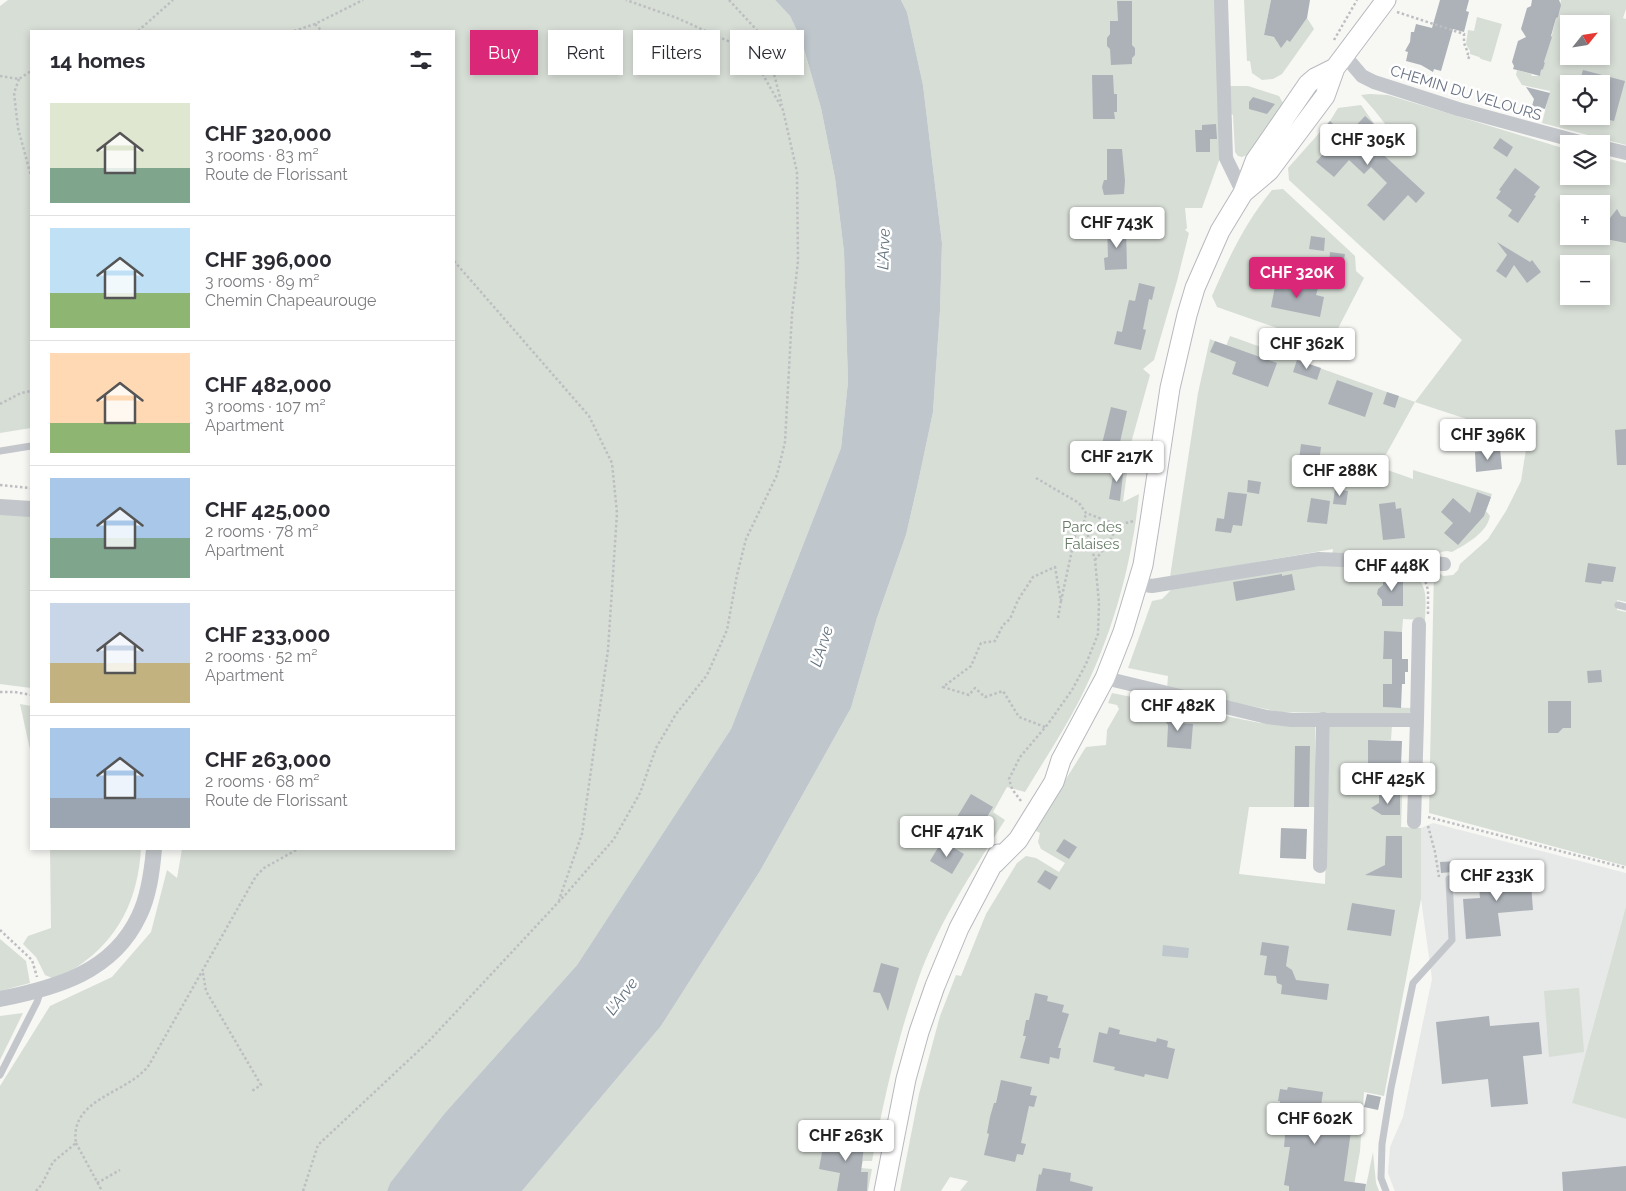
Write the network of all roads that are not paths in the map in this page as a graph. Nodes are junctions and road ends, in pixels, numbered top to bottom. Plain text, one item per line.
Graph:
1 (1221, 0) edge
2 (1391, 6) edge
3 (1340, 62) junction
4 (1560, 137) edge
5 (1610, 149) edge
6 (1626, 153) edge
7 (1243, 193) junction
8 (30, 446) edge
9 (0, 451) edge
10 (0, 507) edge
11 (30, 509) edge
12 (1444, 564) dead end
13 (1138, 584) junction
14 (1618, 606) dead end
15 (1626, 607) edge
16 (1419, 624) dead end
17 (1105, 678) junction
18 (1323, 719) junction
19 (1417, 720) junction
20 (1414, 822) dead end
21 (154, 850) edge
22 (1320, 866) dead end
23 (1449, 879) road end
24 (41, 990) junction
25 (0, 998) edge
26 (0, 1075) edge
27 (884, 1191) edge
28 (1386, 1191) edge

1 - 7 street
2 - 3 main road
3 - 4 street, CHEMIN DU VELOURS
3 - 7 main road
5 - 6 street
7 - 13 main road
8 - 9 lane
10 - 11 street
12 - 13 street
13 - 17 main road
14 - 15 lane
16 - 19 street
17 - 18 street
17 - 27 main road
18 - 19 street
18 - 22 street
19 - 20 street
21 - 24 street
23 - 28 lane
24 - 25 street
24 - 26 lane

